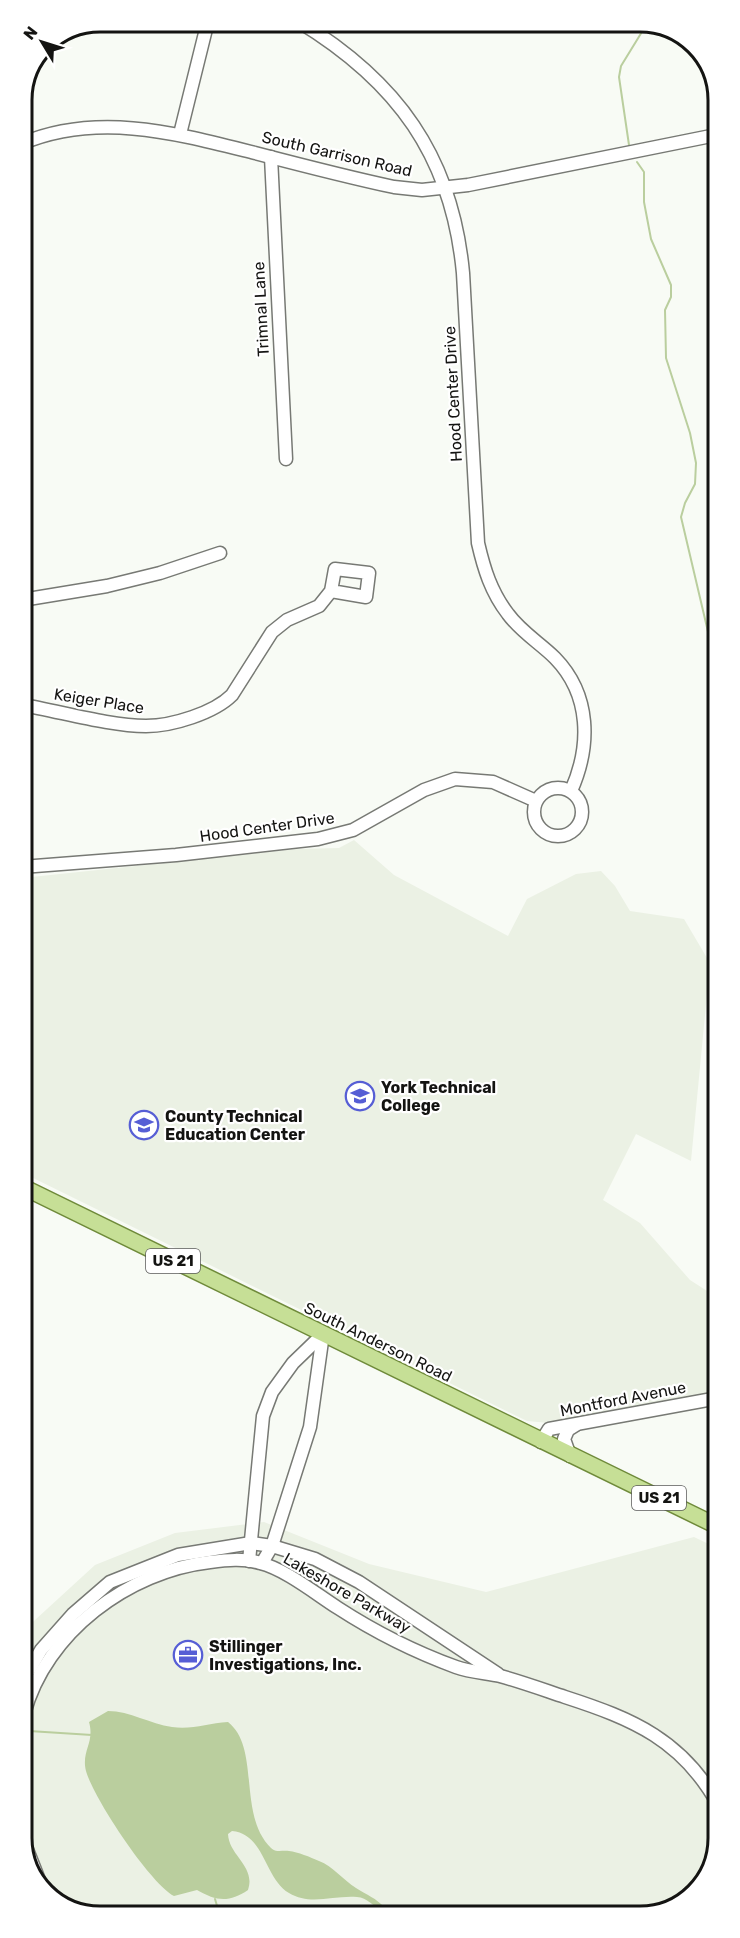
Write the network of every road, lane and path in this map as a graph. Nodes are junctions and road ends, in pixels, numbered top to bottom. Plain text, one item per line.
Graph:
1 (205, 31) edge
2 (314, 31) edge
3 (180, 134) junction
4 (708, 137) edge
5 (32, 141) edge
6 (271, 157) junction
7 (446, 187) junction
8 (286, 459) dead end
9 (220, 552) dead end
10 (331, 591) dead end
11 (32, 598) edge
12 (32, 707) edge
13 (571, 791) junction
14 (536, 801) junction
15 (32, 866) edge
16 (31, 1191) edge
17 (323, 1334) junction
18 (708, 1400) edge
19 (577, 1424) junction
20 (541, 1442) junction
21 (570, 1456) junction
22 (708, 1522) edge
23 (251, 1543) junction
24 (272, 1545) junction
25 (255, 1562) junction
26 (31, 1669) edge
27 (501, 1677) junction
28 (31, 1696) edge
29 (708, 1786) edge

1 - 3 street
2 - 7 street, Hood Center Drive
3 - 5 street, South Garrison Road
3 - 6 street, South Garrison Road
4 - 7 street, South Garrison Road
6 - 7 street, South Garrison Road
6 - 8 street, Trimnal Lane
7 - 13 street, Hood Center Drive
9 - 11 street
10 - 12 street, Keiger Place
13 - 14 street
13 - 14 street
14 - 15 street, Hood Center Drive
16 - 17 main road, South Anderson Road / US 21
17 - 20 main road, South Anderson Road / US 21
17 - 23 street
17 - 24 street
18 - 19 street, Montford Avenue
19 - 20 street, Montford Avenue
19 - 21 street
20 - 21 main road, South Anderson Road / US 21
21 - 22 main road, South Anderson Road / US 21
23 - 24 street, Lakeshore Parkway
23 - 25 street
23 - 26 street, Lakeshore Parkway
24 - 25 street
24 - 27 street, Lakeshore Parkway
25 - 27 street, Lakeshore Parkway
25 - 28 street
27 - 29 street, Lakeshore Parkway

